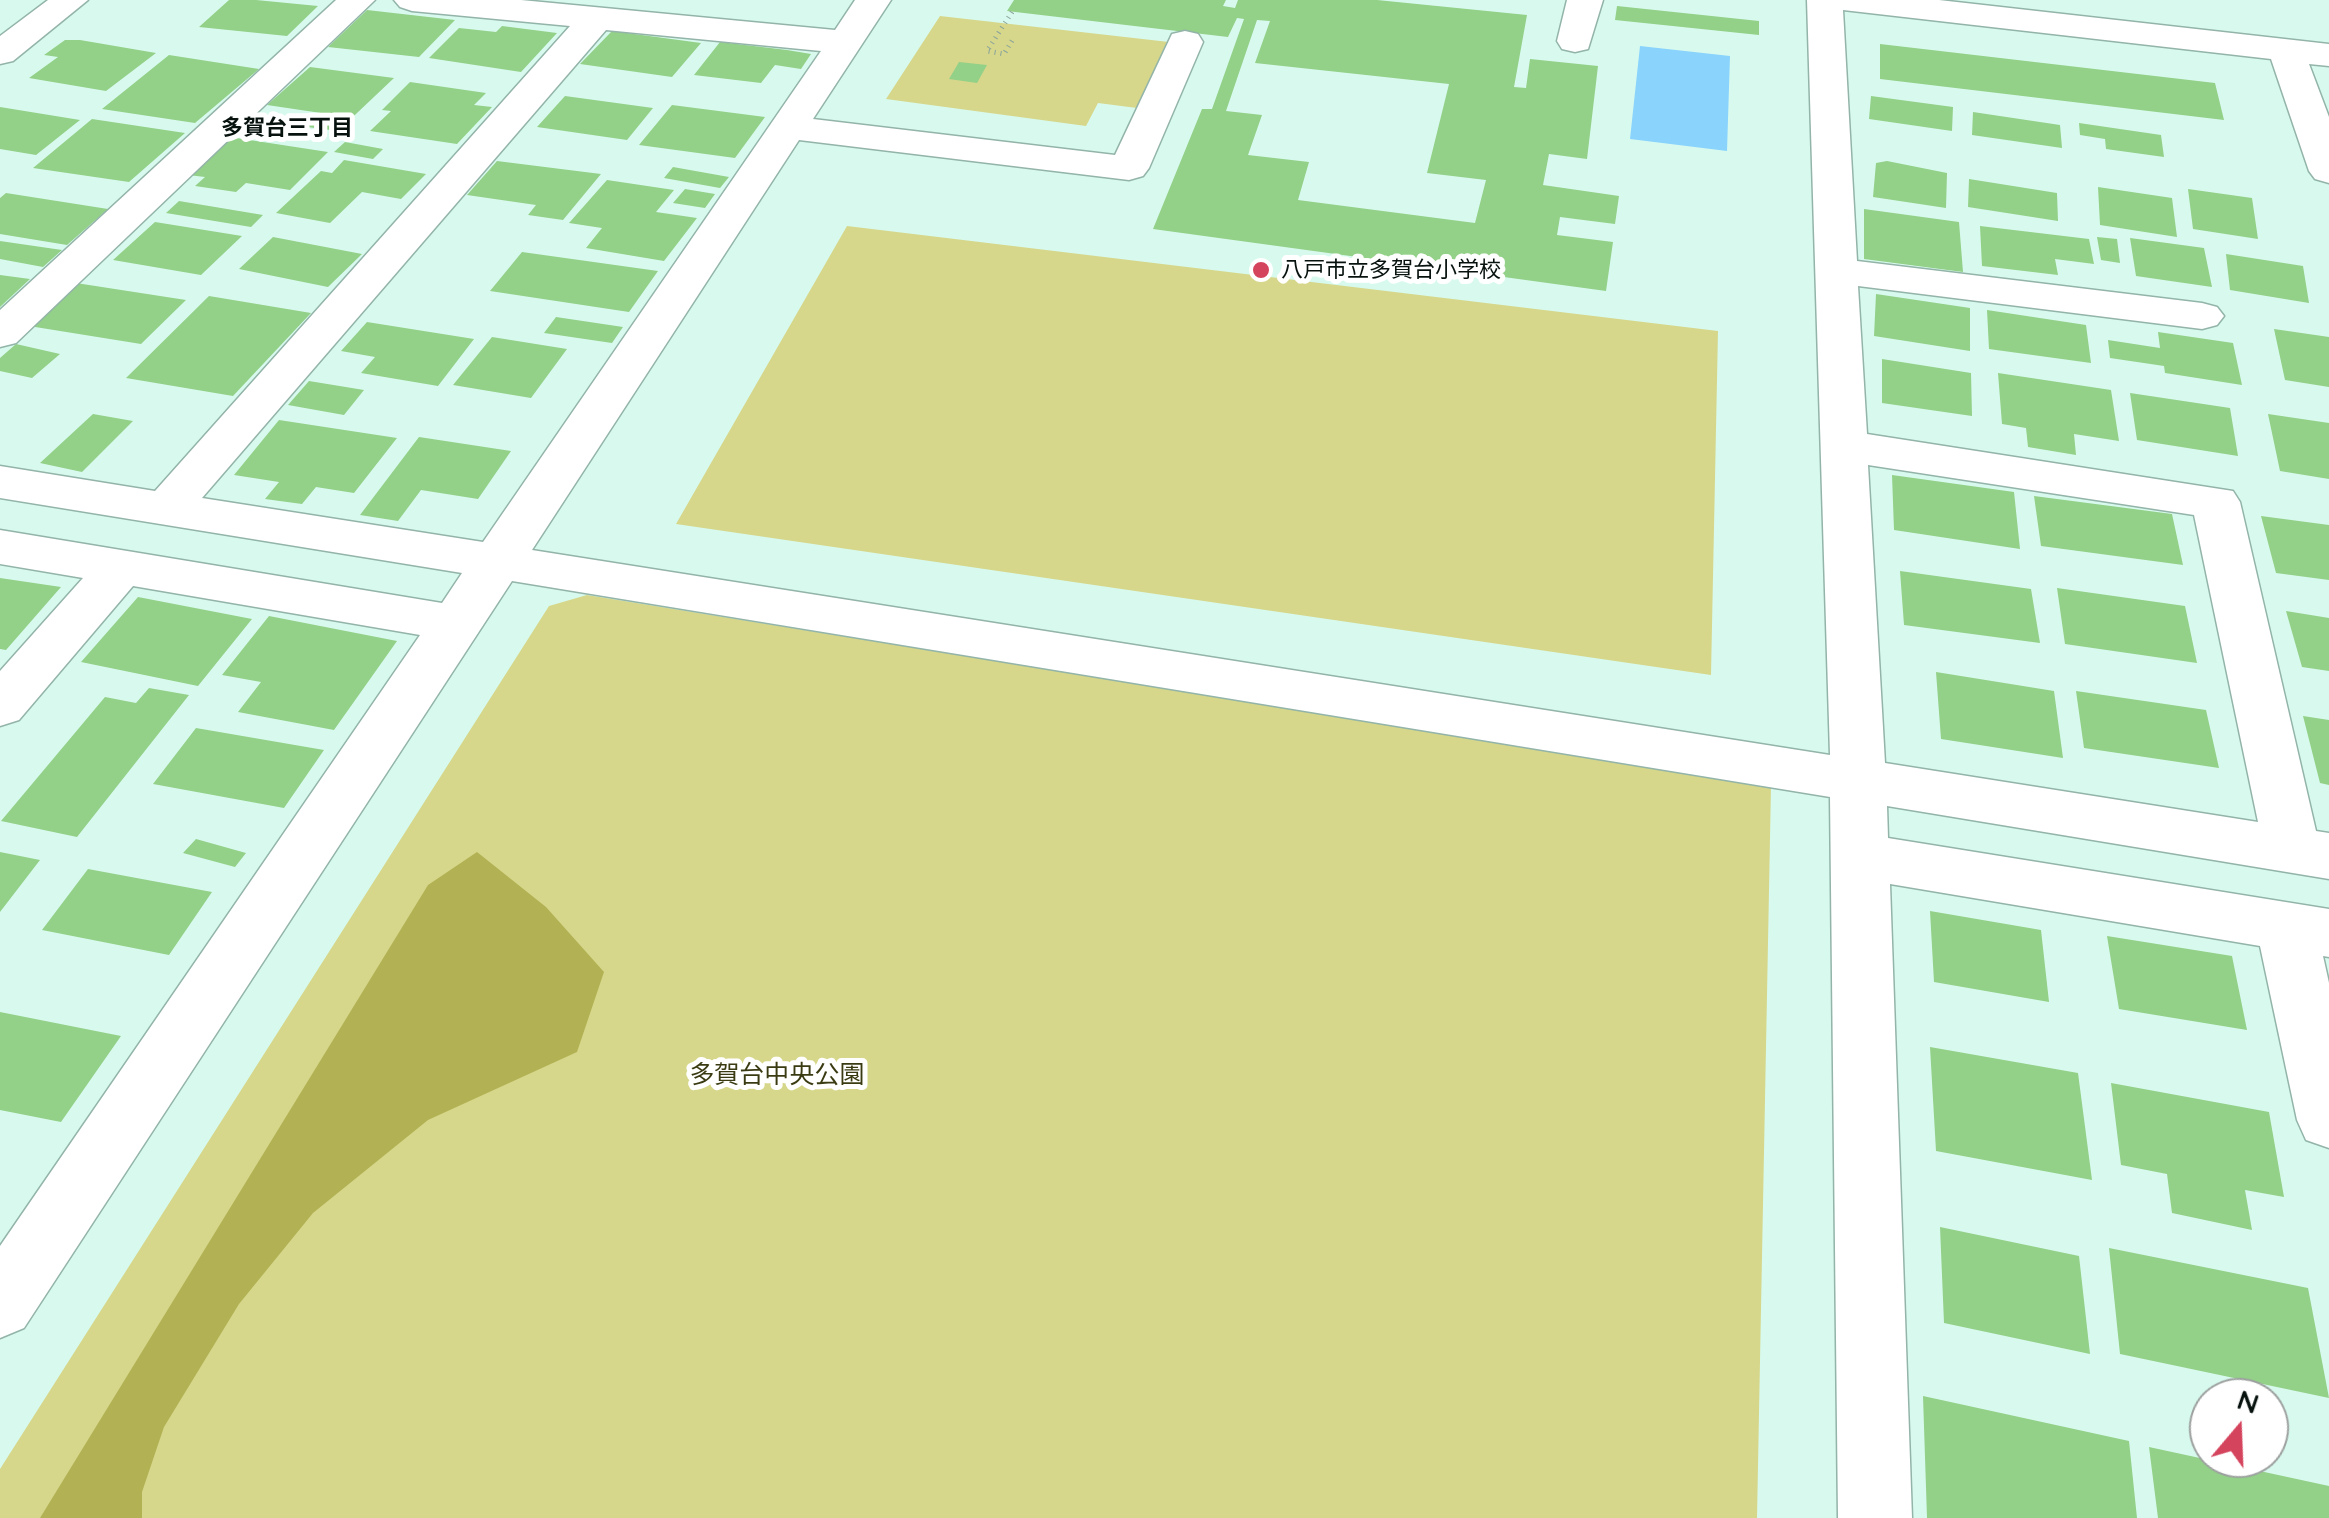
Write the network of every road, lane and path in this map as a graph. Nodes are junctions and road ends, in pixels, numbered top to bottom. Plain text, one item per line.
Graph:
1 (70, 0) edge
2 (357, 0) edge
3 (412, 0) edge
4 (1584, 0) edge
5 (1825, 0) edge
6 (1846, 0) edge
7 (2008, 9) edge
8 (1012, 12) dead end
9 (598, 18) junction
10 (859, 21) edge
11 (1013, 39) dead end
12 (1185, 42) dead end
13 (1576, 42) dead end
14 (2286, 50) junction
15 (0, 53) edge
16 (2329, 55) edge
17 (787, 127) junction
18 (2329, 170) edge
19 (1837, 271) junction
20 (2202, 316) dead end
21 (0, 334) edge
22 (1844, 446) junction
23 (0, 482) edge
24 (166, 509) junction
25 (0, 547) edge
26 (496, 563) junction
27 (121, 567) junction
28 (456, 623) junction
29 (0, 706) edge
30 (1858, 778) junction
31 (2311, 853) edge
32 (1860, 856) junction
33 (2307, 930) edge
34 (2329, 1120) edge
35 (0, 1304) edge
36 (1875, 1518) edge

1 - 15 street
2 - 21 street
3 - 9 street
4 - 13 street
5 - 19 street
6 - 7 street
7 - 14 street
8 - 11 path
9 - 10 street
9 - 24 street
10 - 17 street
12 - 17 street
14 - 16 street
14 - 18 street
17 - 26 street
19 - 20 street
19 - 22 street
22 - 30 street
22 - 31 street
23 - 24 street
24 - 26 street
25 - 27 street
26 - 28 street
26 - 30 street
27 - 28 street
27 - 29 street
28 - 35 street
30 - 31 street
30 - 32 street
32 - 33 street
32 - 36 street
33 - 34 street

